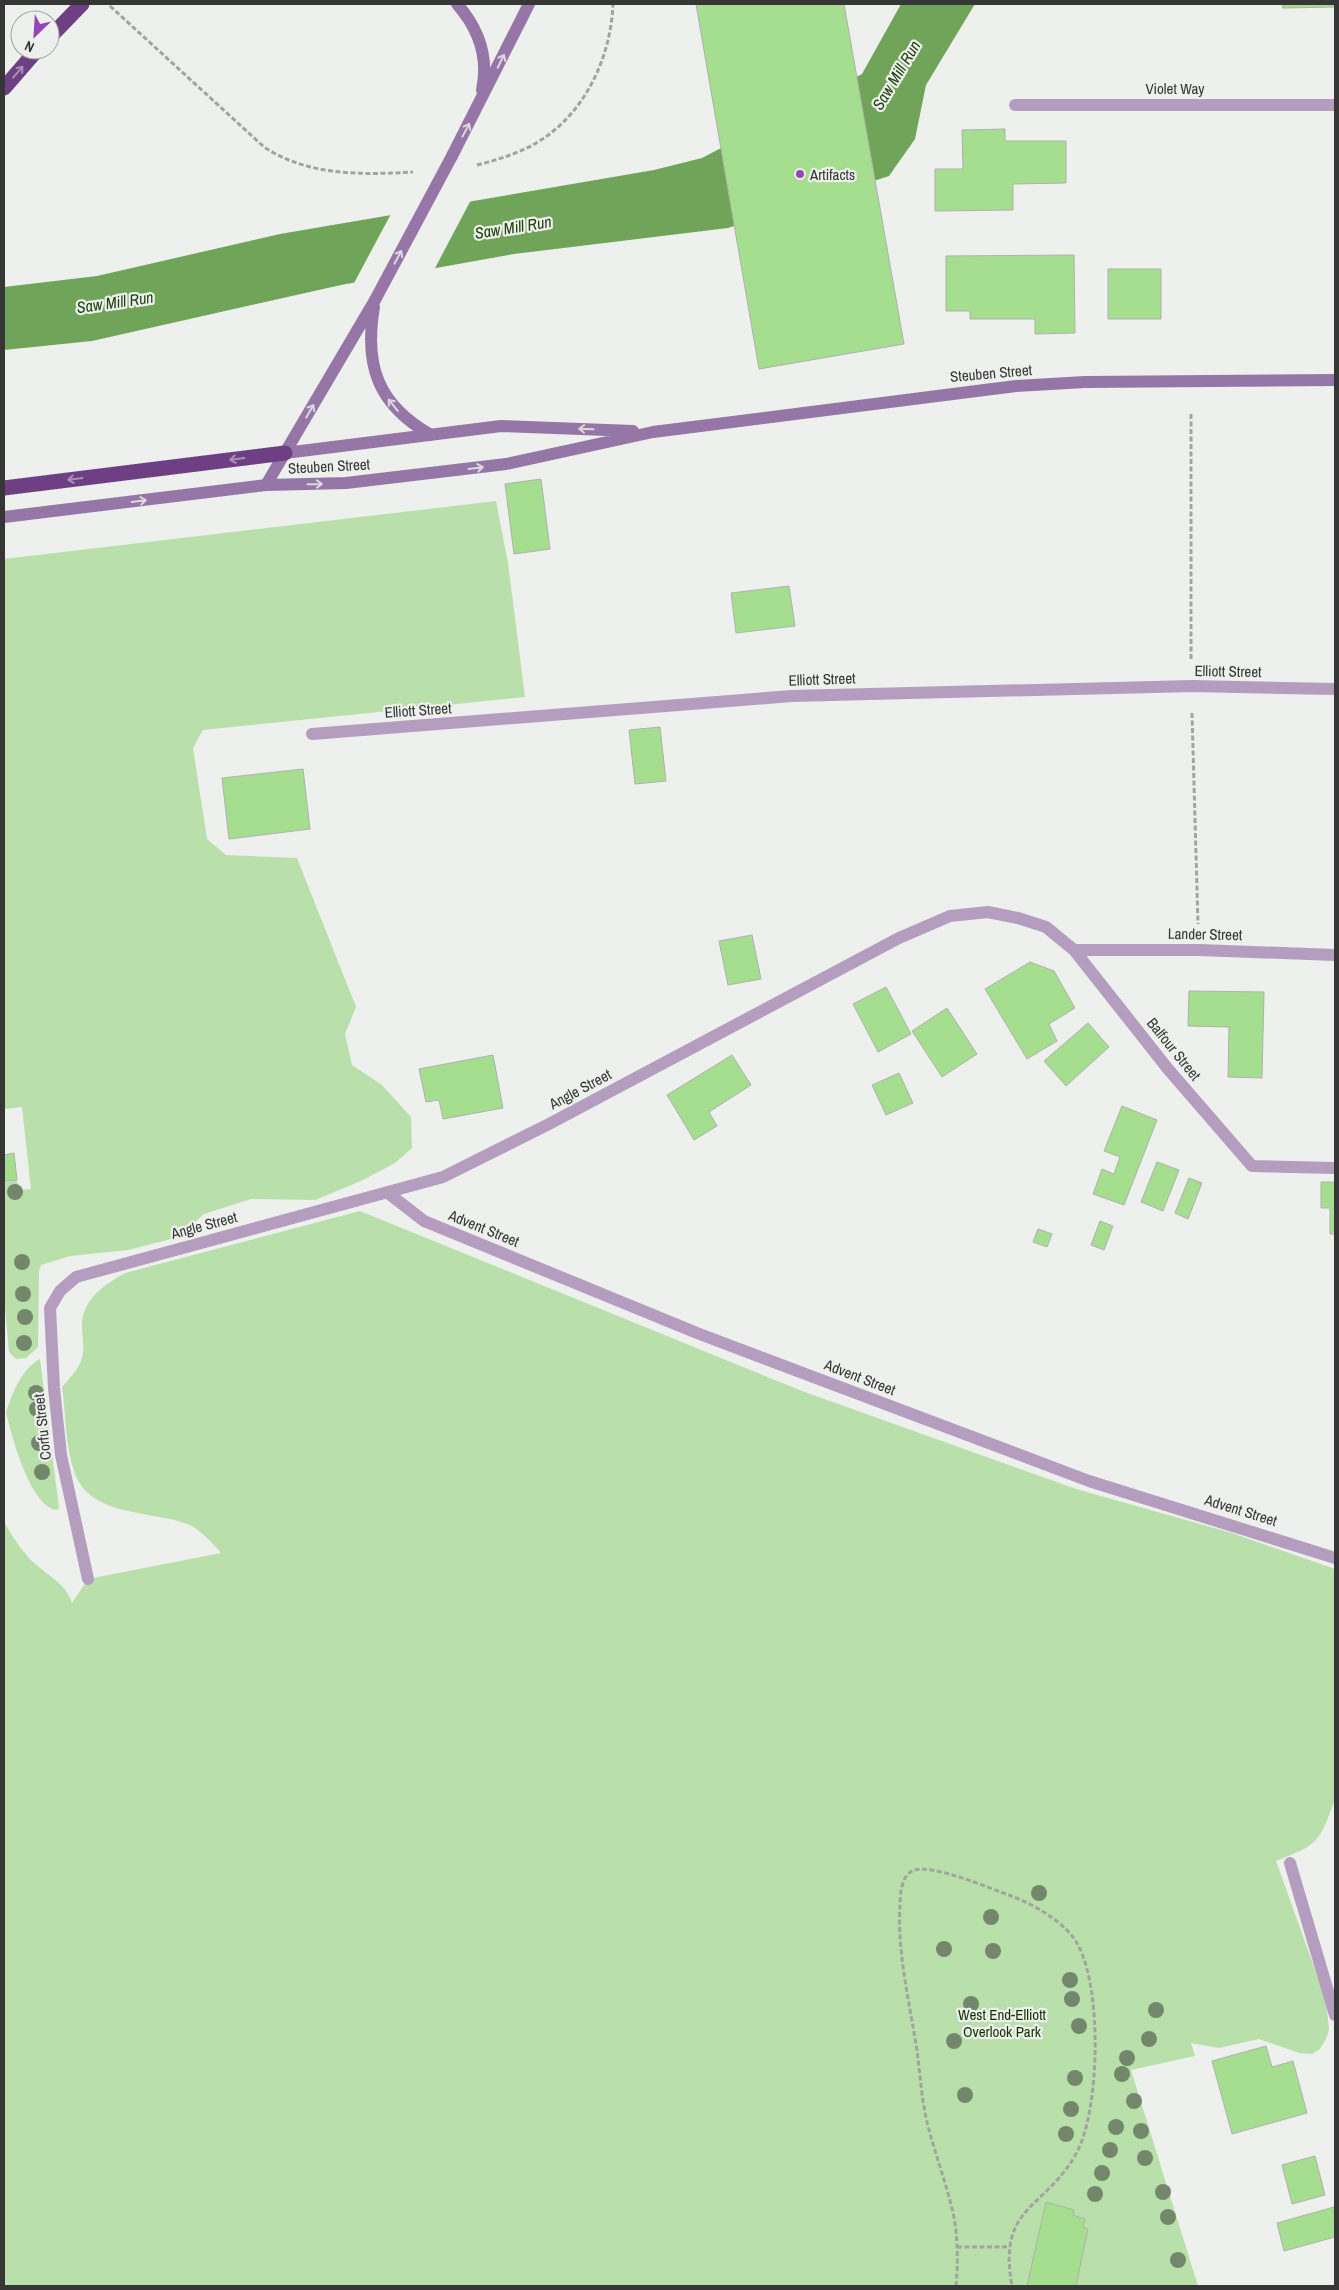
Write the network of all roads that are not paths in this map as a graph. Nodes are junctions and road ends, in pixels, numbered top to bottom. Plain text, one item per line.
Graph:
1 (82, 4) edge
2 (457, 4) edge
3 (529, 4) edge
4 (60, 27) edge
5 (29, 60) edge
6 (4, 88) edge
7 (479, 105) junction
8 (1015, 105) dead end
9 (1335, 105) edge
10 (375, 300) junction
11 (1335, 380) edge
12 (652, 432) junction
13 (431, 435) junction
14 (285, 453) junction
15 (266, 485) junction
16 (4, 488) edge
17 (4, 517) edge
18 (1335, 689) edge
19 (312, 734) dead end
20 (1074, 950) junction
21 (1335, 955) edge
22 (1335, 1168) edge
23 (388, 1192) junction
24 (76, 1277) joint
25 (1335, 1558) edge
26 (88, 1580) dead end
27 (1290, 1863) dead end
28 (1335, 2015) edge

1 - 4 highway
2 - 7 main road
7 -> 3 main road
6 -> 5 highway
10 -> 7 main road, bridge
8 - 9 street, Violet Way
13 -> 10 main road
14 -> 10 main road
11 - 12 main road, Steuben Street
12 -> 13 main road, Steuben Street
15 -> 12 main road, Steuben Street
13 - 14 main road, Steuben Street
14 - 15 main road
14 -> 16 highway
17 -> 15 main road, Steuben Street
18 - 19 street, Elliott Street
20 - 21 street, Lander Street
20 - 22 street, Balfour Street
20 - 23 street, Angle Street
23 - 24 street, Angle Street
23 - 25 street, Advent Street
24 - 26 street, Corfu Street
27 - 28 street

